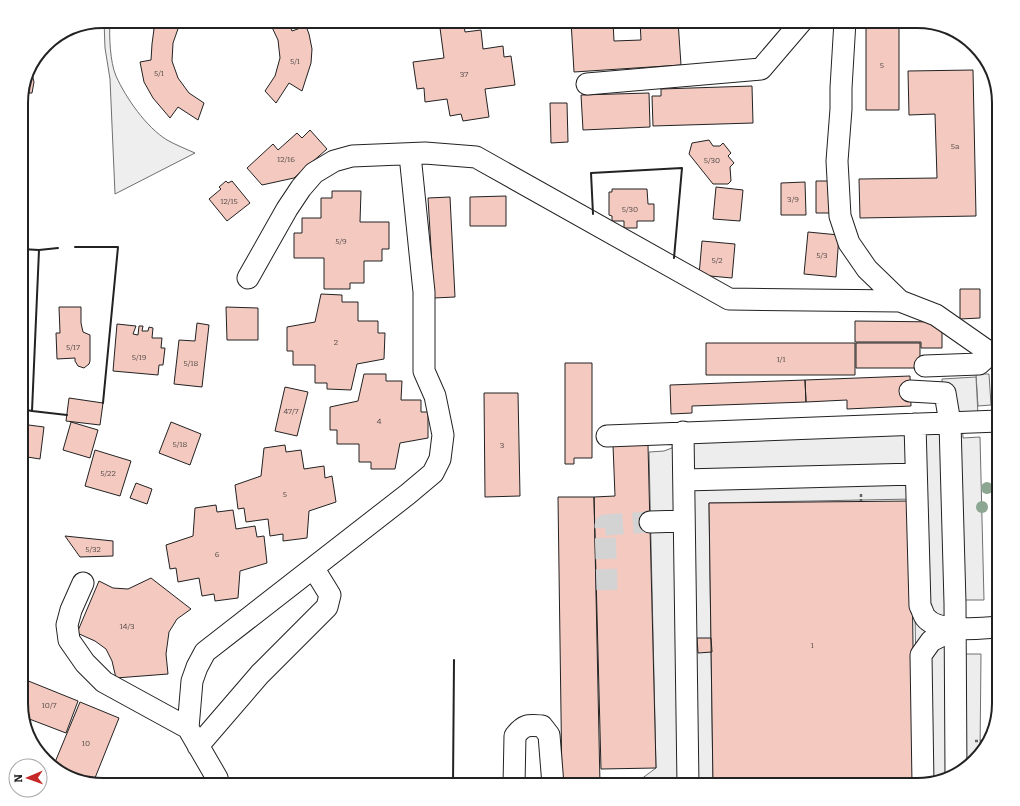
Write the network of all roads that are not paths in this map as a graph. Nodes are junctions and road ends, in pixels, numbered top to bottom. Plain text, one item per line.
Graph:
1 (796, 28) edge
2 (845, 28) edge
3 (587, 84) dead end
4 (410, 155) junction
5 (248, 278) dead end
6 (900, 301) junction
7 (992, 354) edge
8 (992, 358) edge
9 (925, 366) dead end
10 (910, 391) dead end
11 (992, 422) edge
12 (950, 423) junction
13 (915, 424) junction
14 (683, 432) junction
15 (607, 436) dead end
16 (916, 474) junction
17 (684, 480) junction
18 (684, 521) junction
19 (650, 522) tunnel mouth
20 (314, 569) junction
21 (83, 583) dead end
22 (992, 627) edge
23 (955, 629) junction
24 (193, 737) junction
25 (956, 767) edge
26 (217, 778) edge
27 (514, 778) edge
28 (552, 778) edge
29 (688, 778) edge
30 (922, 778) edge

1 - 3 lane
2 - 6 lane
4 - 5 lane
4 - 6 lane
4 - 20 lane
6 - 7 lane
8 - 9 lane
10 - 12 lane
11 - 12 lane
12 - 13 lane
12 - 23 lane
13 - 14 lane
13 - 16 lane
14 - 15 lane
14 - 17 lane
16 - 17 lane
16 - 23 lane
17 - 18 lane
18 - 19 lane
18 - 29 lane
20 - 24 lane
20 - 24 lane
21 - 24 lane
22 - 23 lane
23 - 25 lane
23 - 30 lane
24 - 26 lane
27 - 28 lane

